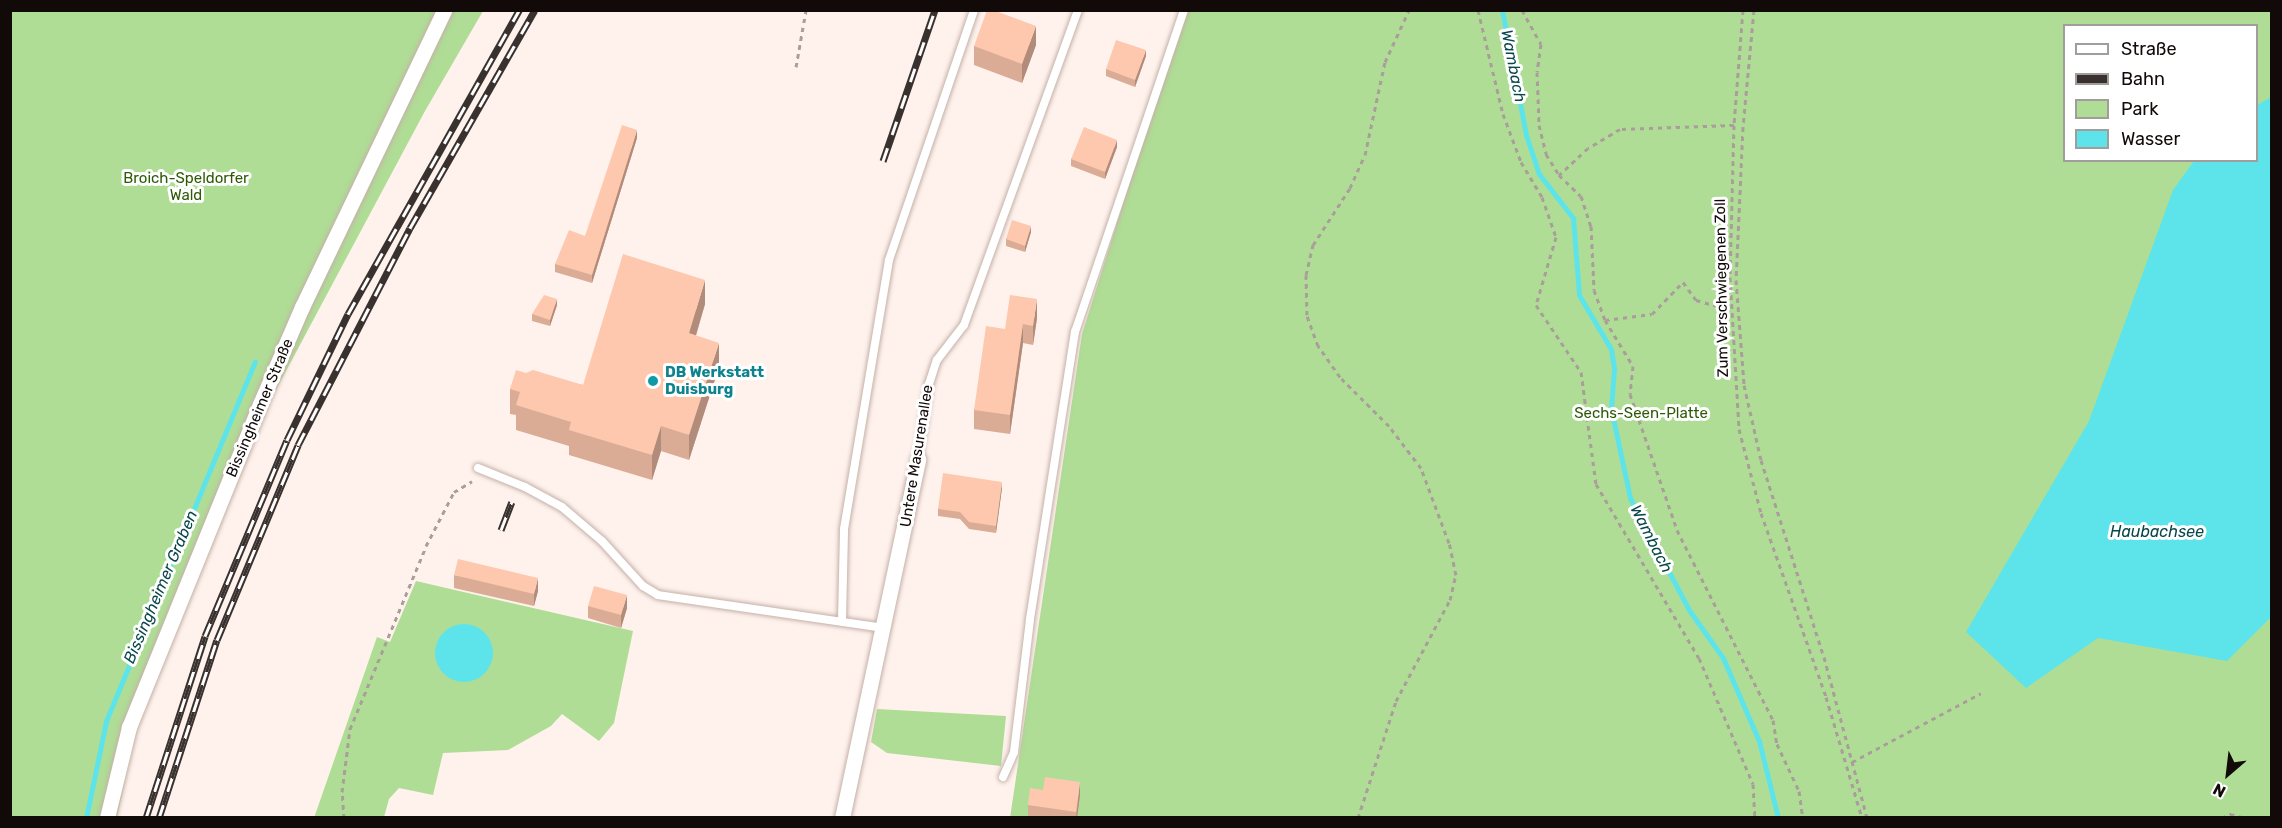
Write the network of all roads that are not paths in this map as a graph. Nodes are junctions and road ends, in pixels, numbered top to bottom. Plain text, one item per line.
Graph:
1 (444, 10) edge
2 (974, 10) edge
3 (1078, 10) edge
4 (1184, 10) edge
5 (918, 459) joint
6 (478, 468) dead end
7 (842, 620) junction
8 (884, 628) junction
9 (1003, 777) dead end
10 (107, 818) edge
11 (842, 818) edge

1 - 10 street, Bissingheimer Straße
2 - 7 lane
3 - 5 lane, Untere Masurenallee
4 - 9 lane
5 - 8 street, Untere Masurenallee
6 - 7 lane
7 - 8 lane
8 - 11 street, Untere Masurenallee

